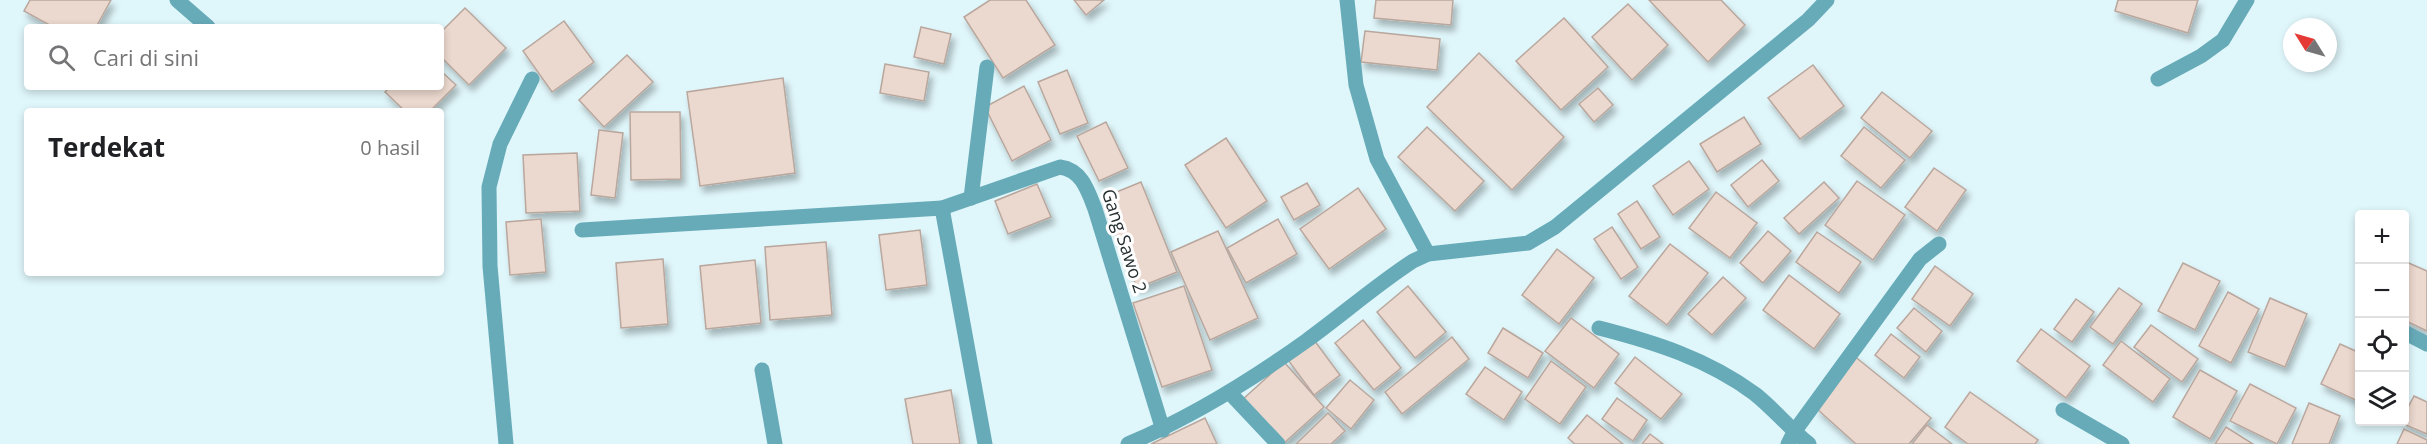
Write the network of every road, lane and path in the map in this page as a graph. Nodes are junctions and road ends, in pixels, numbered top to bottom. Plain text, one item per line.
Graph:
1 (177, 0) edge
2 (1347, 0) edge
3 (1827, 0) edge
4 (2247, 0) edge
5 (205, 24) edge
6 (987, 67) dead end
7 (532, 79) dead end
8 (2158, 79) dead end
9 (971, 198) junction
10 (942, 208) junction
11 (582, 230) dead end
12 (1939, 244) dead end
13 (1428, 254) junction
14 (1599, 328) dead end
15 (2409, 335) edge
16 (2427, 344) edge
17 (762, 370) dead end
18 (1230, 393) junction
19 (2063, 410) dead end
20 (1162, 430) junction
21 (1791, 438) edge
22 (506, 444) edge
23 (775, 444) edge
24 (985, 444) edge
25 (1128, 444) edge
26 (1278, 444) edge
27 (1809, 444) edge
28 (2122, 444) edge

1 - 5 street
2 - 13 street
3 - 13 street
4 - 8 street
6 - 9 street
7 - 22 street
9 - 10 street
9 - 20 street, Gang Sawo 2
10 - 11 street
10 - 24 street
12 - 21 street
13 - 18 street
14 - 21 street
15 - 16 street
17 - 23 street
18 - 20 street
18 - 26 street
19 - 28 street
20 - 25 street
21 - 27 street

